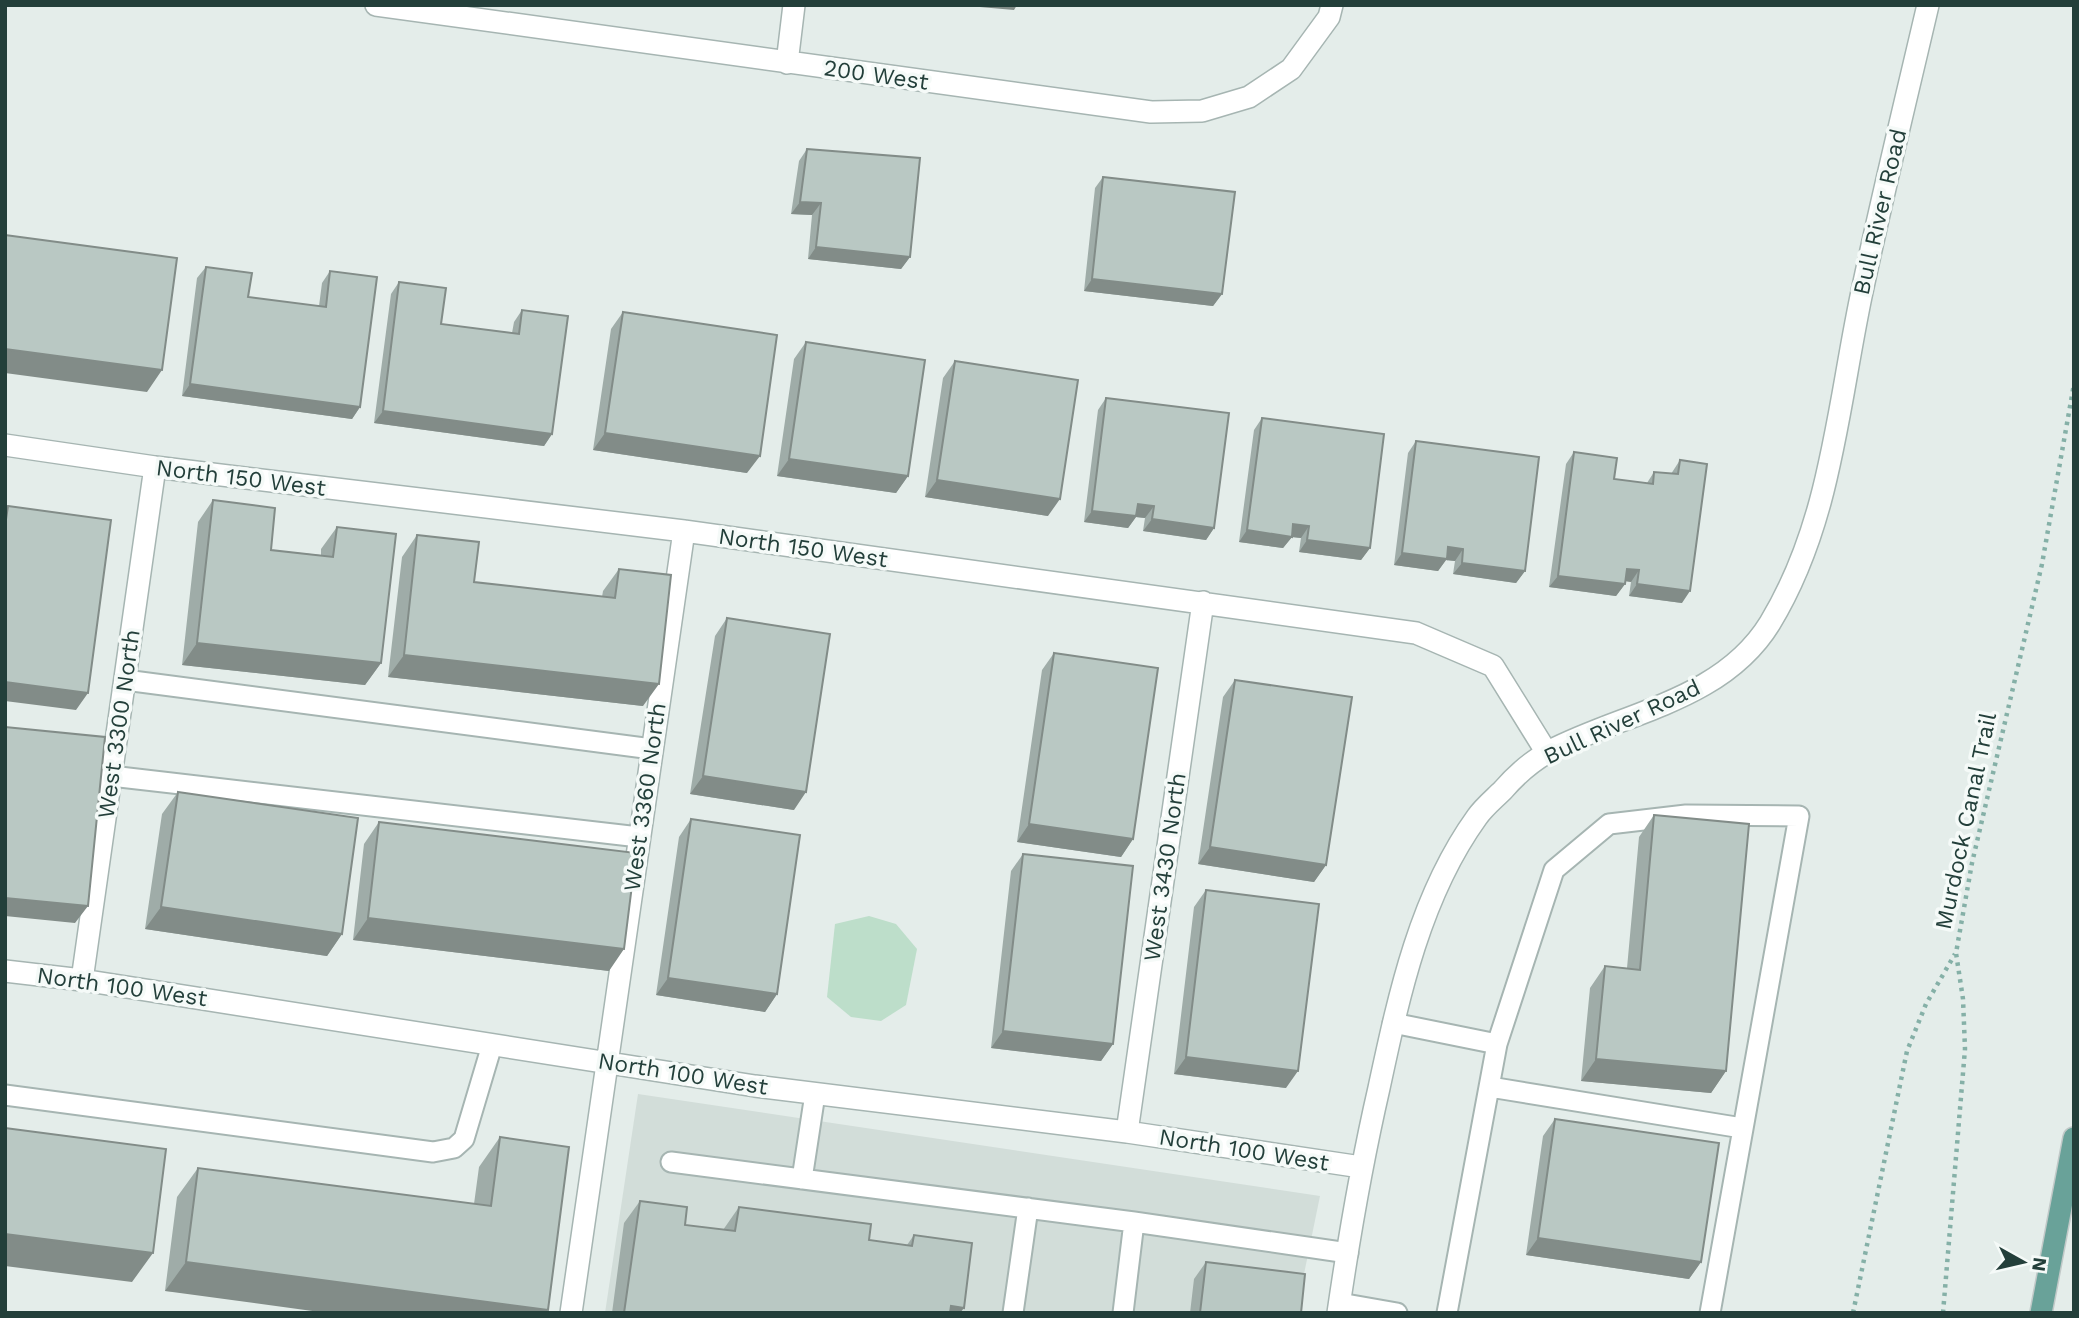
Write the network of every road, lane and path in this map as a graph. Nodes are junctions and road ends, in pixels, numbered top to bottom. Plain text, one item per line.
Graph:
1 (376, 5) edge
2 (794, 5) edge
3 (1332, 5) edge
4 (1928, 5) edge
5 (787, 63) junction
6 (2074, 384) edge
7 (5, 445) edge
8 (155, 467) junction
9 (684, 531) junction
10 (1203, 602) junction
11 (125, 680) junction
12 (652, 749) junction
13 (1547, 753) junction
14 (111, 776) junction
15 (639, 838) junction
16 (1956, 953) junction
17 (5, 971) edge
18 (82, 980) junction
19 (1393, 1023) junction
20 (1497, 1044) junction
21 (492, 1045) junction
22 (606, 1063) junction
23 (1490, 1087) junction
24 (815, 1094) junction
25 (5, 1095) edge
26 (1742, 1128) junction
27 (1127, 1132) junction
28 (2074, 1138) edge
29 (671, 1162) dead end
30 (1361, 1167) junction
31 (802, 1179) junction
32 (1028, 1208) junction
33 (1134, 1222) junction
34 (1348, 1252) junction
35 (1339, 1308) edge
36 (570, 1313) edge
37 (1013, 1313) edge
38 (1123, 1313) edge
39 (1397, 1313) edge
40 (1447, 1313) edge
41 (1710, 1313) edge
42 (1853, 1313) edge
43 (1942, 1313) edge
44 (2041, 1313) edge

1 - 5 street, 200 West
2 - 5 street
3 - 5 street, 200 West
4 - 13 street, Bull River Road
6 - 16 path, Murdock Canal Trail
7 - 8 street, North 150 West
8 - 9 street, North 150 West
8 - 11 street, West 3300 North
9 - 10 street, North 150 West
9 - 12 street, West 3360 North
10 - 13 street, North 150 West
10 - 27 street, West 3430 North
11 - 12 lane
11 - 14 street, West 3300 North
12 - 15 street, West 3360 North
13 - 19 street, Bull River Road
14 - 15 lane
14 - 18 street, West 3300 North
15 - 22 street, West 3360 North
16 - 42 path
16 - 43 path, Murdock Canal Trail
17 - 18 street, North 100 West
18 - 21 street, North 100 West
19 - 20 lane
19 - 30 street, Bull River Road
20 - 23 lane
20 - 26 lane
21 - 22 street, North 100 West
21 - 25 lane
22 - 24 street, North 100 West
22 - 36 street, West 3360 North
23 - 26 lane
23 - 40 lane
24 - 27 street, North 100 West
24 - 31 lane
26 - 41 lane
27 - 30 street, North 100 West
28 - 44 main road
29 - 31 lane
30 - 34 street, Bull River Road
31 - 32 lane
32 - 33 lane
32 - 37 lane
33 - 34 lane
33 - 38 lane
34 - 35 street, Bull River Road
35 - 39 lane

